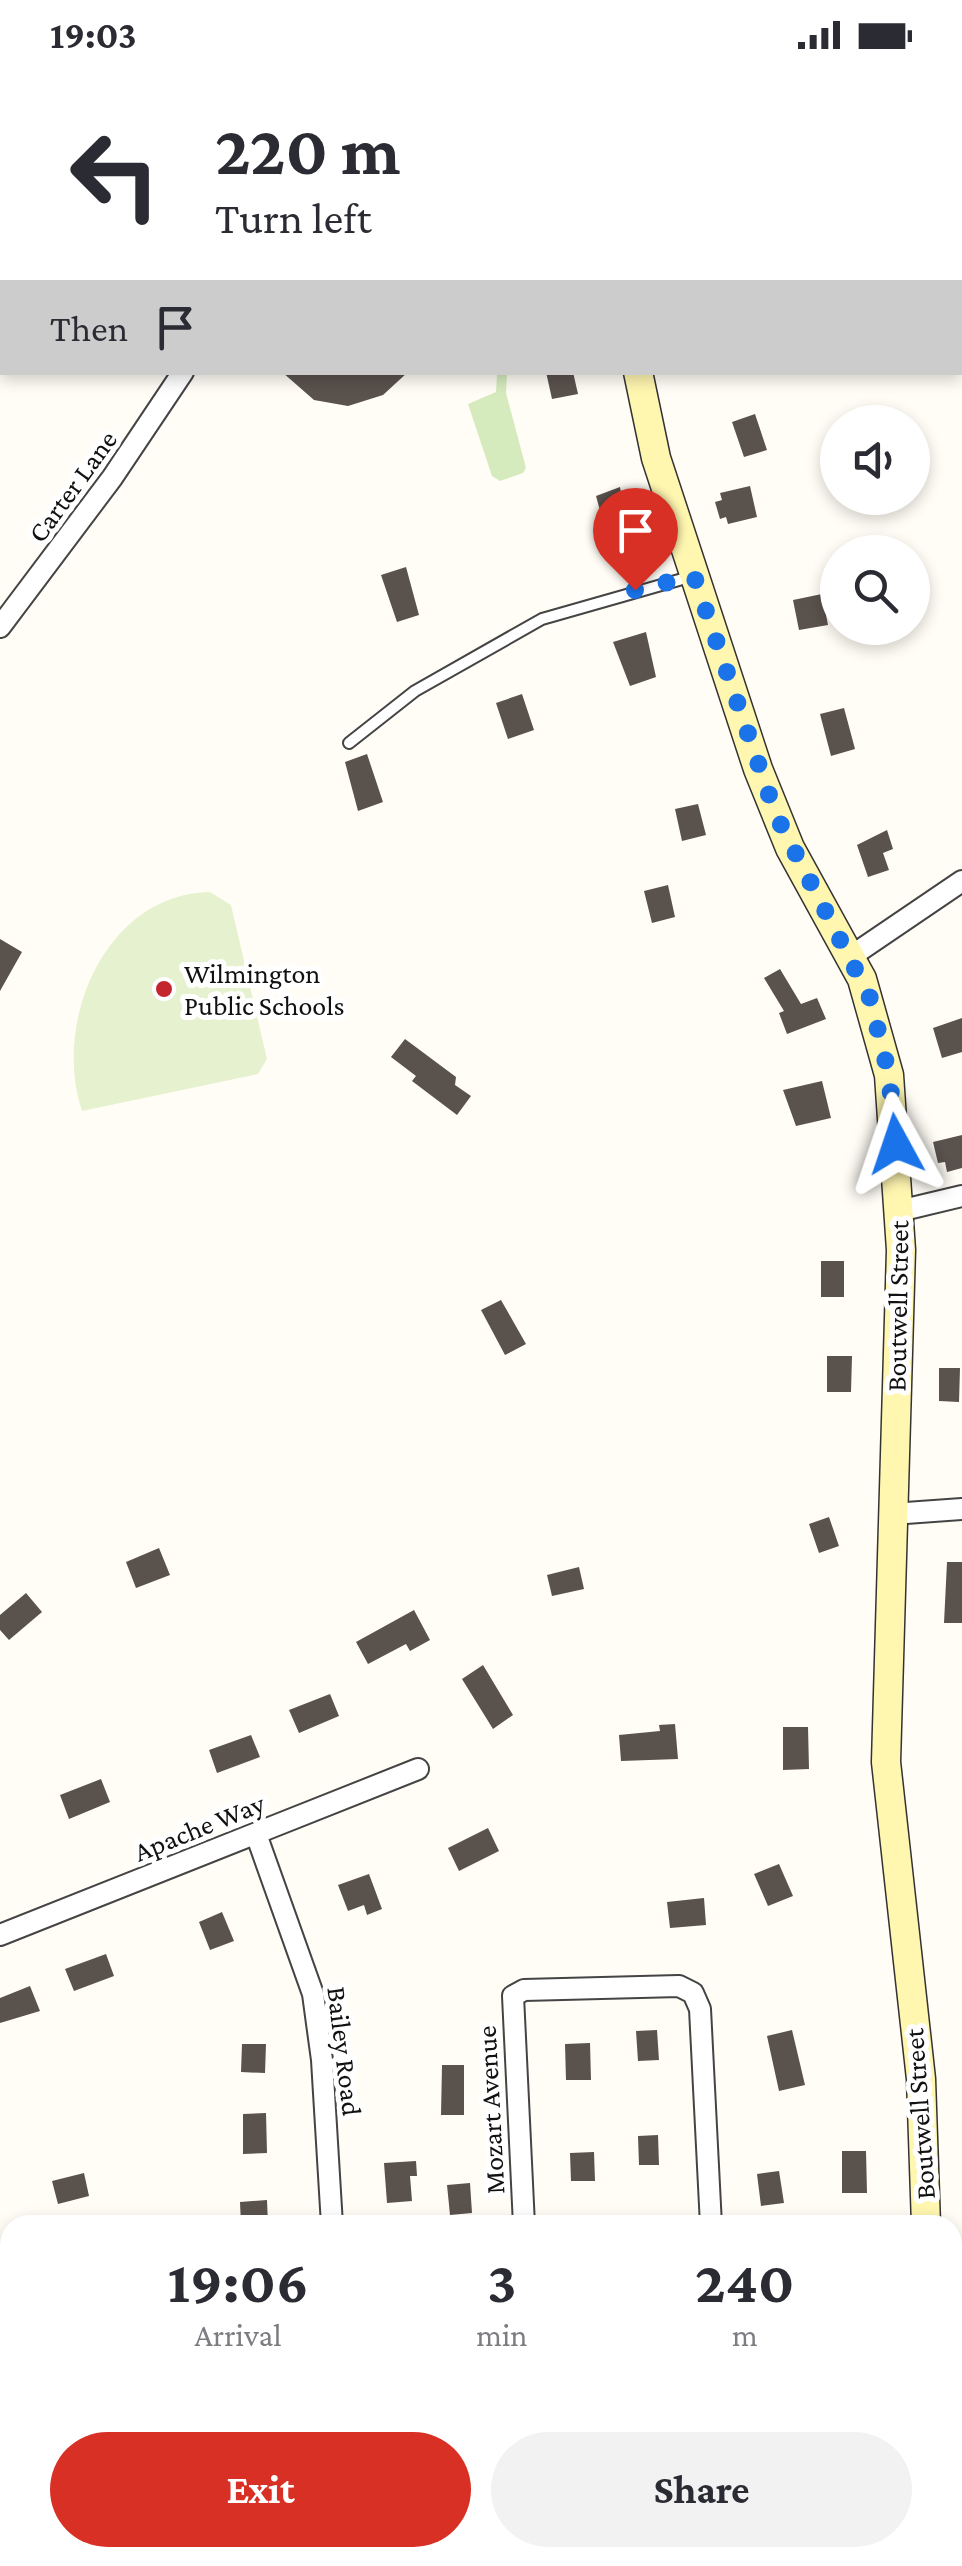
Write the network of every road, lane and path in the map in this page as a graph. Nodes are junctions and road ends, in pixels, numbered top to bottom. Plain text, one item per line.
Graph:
1 (181, 375) edge
2 (639, 375) edge
3 (694, 576) junction
4 (0, 627) edge
5 (349, 743) dead end
6 (962, 881) edge
7 (850, 957) junction
8 (962, 1196) edge
9 (899, 1210) junction
10 (962, 1509) edge
11 (892, 1514) junction
12 (418, 1770) dead end
13 (256, 1834) junction
14 (0, 1935) edge
15 (331, 2215) edge
16 (524, 2215) edge
17 (710, 2215) edge
18 (926, 2215) edge

1 - 4 street, Carter Lane
2 - 3 street, Boutwell Street
3 - 5 lane
3 - 7 street, Boutwell Street
6 - 7 street
7 - 9 street, Boutwell Street
8 - 9 street
9 - 11 street, Boutwell Street
10 - 11 street
11 - 18 street, Boutwell Street
12 - 13 street, Apache Way
13 - 14 street, Apache Way
13 - 15 street, Bailey Road
16 - 17 street, Mozart Avenue

